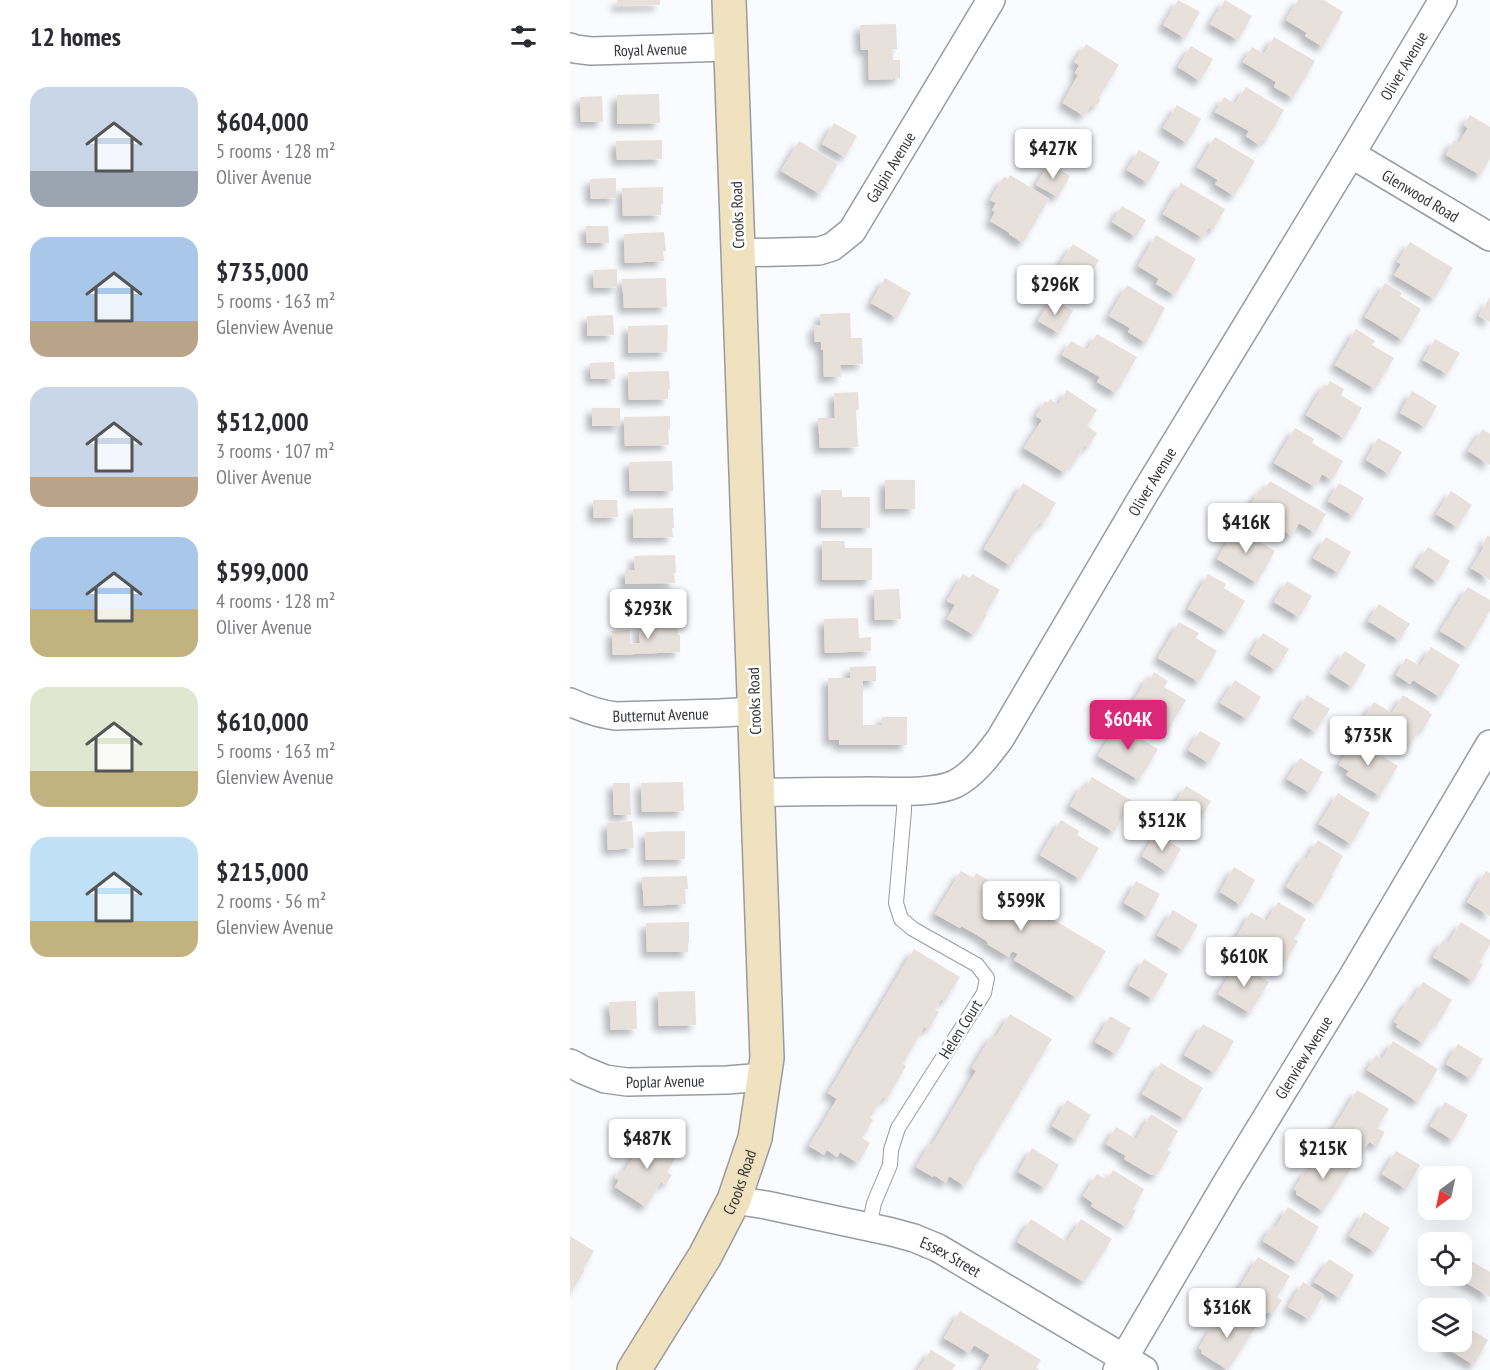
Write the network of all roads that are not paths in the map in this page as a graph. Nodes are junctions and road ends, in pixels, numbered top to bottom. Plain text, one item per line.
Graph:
1 (729, 0) edge
2 (991, 0) edge
3 (1443, 0) edge
4 (570, 47) edge
5 (731, 47) junction
6 (1351, 154) junction
7 (1490, 237) edge
8 (738, 253) junction
9 (570, 702) edge
10 (754, 711) junction
11 (1490, 744) edge
12 (904, 791) junction
13 (757, 792) junction
14 (570, 1063) edge
15 (764, 1077) junction
16 (734, 1200) junction
17 (869, 1227) junction
18 (1129, 1366) edge
19 (634, 1370) edge

1 - 5 main road, Crooks Road
2 - 8 street, Galpin Avenue
3 - 6 street, Oliver Avenue
4 - 5 street, Royal Avenue
5 - 8 main road, Crooks Road
6 - 7 street, Glenwood Road
6 - 12 street, Oliver Avenue
8 - 10 main road, Crooks Road
9 - 10 street, Butternut Avenue
10 - 13 main road, Crooks Road
11 - 18 street, Glenview Avenue
12 - 13 street, Oliver Avenue
12 - 17 lane, Helen Court
13 - 15 main road, Crooks Road
14 - 15 street, Poplar Avenue
15 - 16 main road, Crooks Road
16 - 17 street, Essex Street
16 - 19 main road, Crooks Road
17 - 18 street, Essex Street

